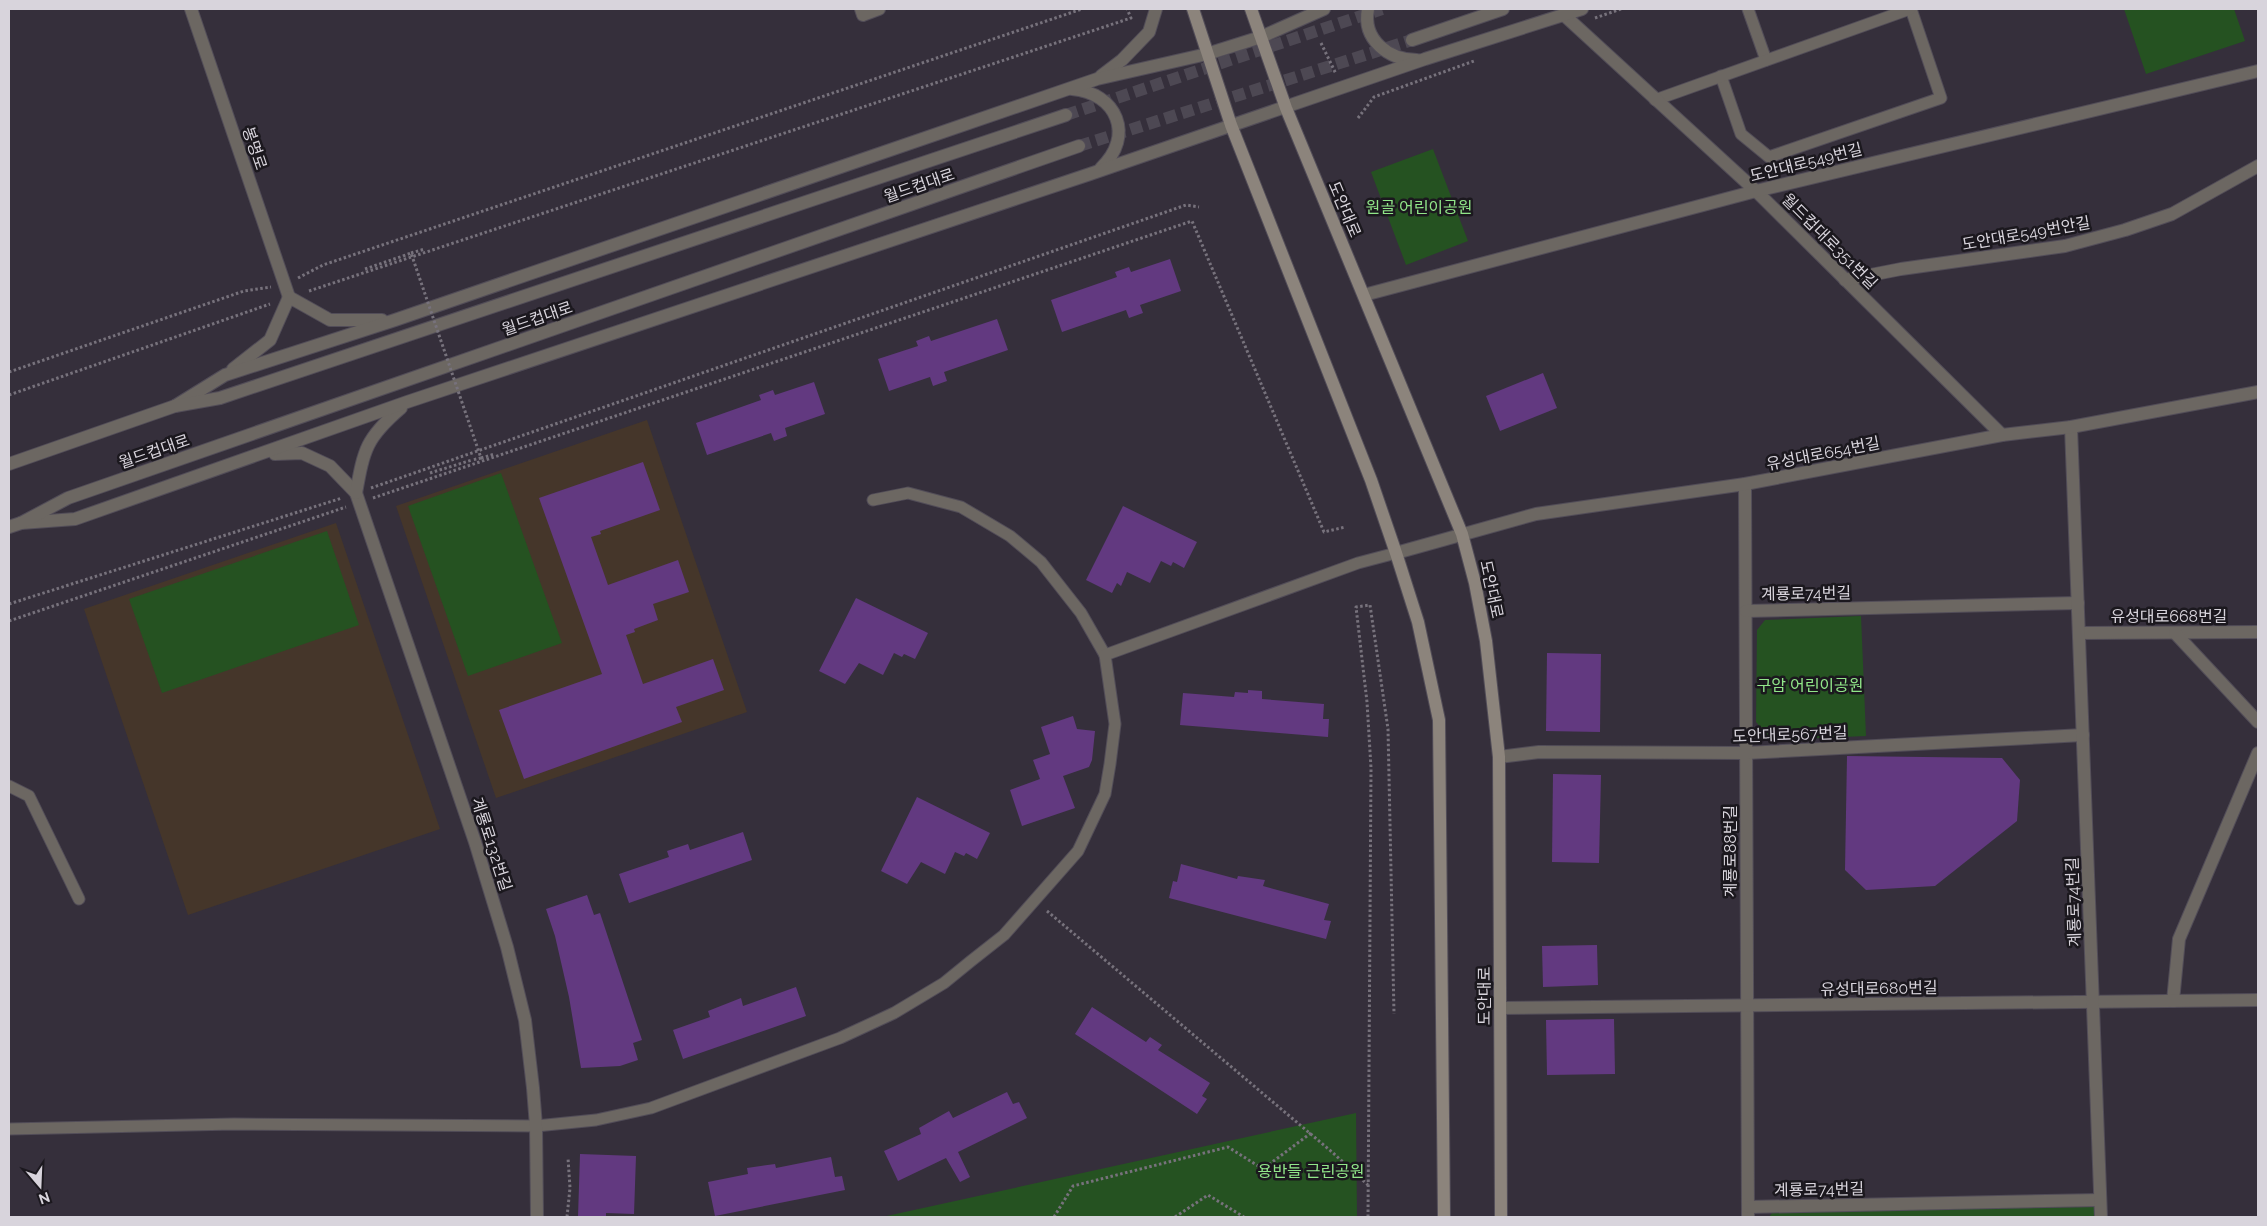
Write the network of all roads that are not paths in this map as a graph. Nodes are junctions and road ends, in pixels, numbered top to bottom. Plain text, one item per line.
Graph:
1 (191, 9) edge
2 (861, 9) edge
3 (879, 9) edge
4 (1156, 9) edge
5 (1193, 9) edge
6 (1252, 9) edge
7 (1324, 9) edge
8 (1368, 9) edge
9 (1503, 9) edge
10 (1582, 9) edge
11 (1748, 9) edge
12 (1910, 9) edge
13 (1564, 15) junction
14 (1261, 37) junction
15 (1412, 40) tunnel mouth
16 (1207, 54) junction
17 (1425, 59) junction
18 (1766, 60) junction
19 (2258, 71) edge
20 (1721, 76) junction
21 (1097, 79) junction
22 (1057, 93) junction
23 (1655, 100) junction
24 (1286, 108) junction
25 (1066, 115) tunnel mouth
26 (1231, 125) junction
27 (1079, 146) tunnel mouth
28 (2258, 166) edge
29 (1090, 174) junction
30 (1756, 191) junction
31 (1845, 280) junction
32 (1364, 294) junction
33 (289, 297) junction
34 (395, 320) junction
35 (225, 375) junction
36 (2258, 392) edge
37 (408, 402) junction
38 (176, 406) junction
39 (2071, 427) junction
40 (2002, 435) junction
41 (264, 454) junction
42 (9, 464) edge
43 (1745, 484) junction
44 (358, 498) junction
45 (873, 500) dead end
46 (15, 525) edge
47 (1462, 534) junction
48 (1396, 553) junction
49 (2078, 603) junction
50 (1746, 611) junction
51 (2175, 632) junction
52 (2258, 632) edge
53 (2079, 633) junction
54 (1105, 655) junction
55 (2258, 722) edge
56 (2083, 735) junction
57 (1746, 753) junction
58 (2258, 753) edge
59 (1499, 757) junction
60 (9, 786) edge
61 (79, 899) dead end
62 (2258, 1000) edge
63 (2173, 1001) junction
64 (2093, 1002) junction
65 (1746, 1006) junction
66 (1501, 1008) junction
67 (536, 1126) junction
68 (9, 1129) edge
69 (2100, 1200) junction
70 (1748, 1212) edge
71 (537, 1217) edge
72 (1444, 1217) edge
73 (1502, 1217) edge
74 (2101, 1217) edge

1 - 33 street, 봉명로
2 - 3 street
4 - 21 street
5 - 16 main road
6 - 14 main road, 도안대로
7 - 14 street
8 - 17 street
9 - 15 street
10 - 13 street
11 - 18 lane
12 - 18 lane
12 - 20 lane
13 - 17 street
13 - 23 street, 월드컵대로351번길
14 - 16 street
14 - 24 main road, 도안대로
16 - 21 street
16 - 26 main road
17 - 24 street
18 - 20 lane
19 - 30 street, 도안대로549번길
20 - 23 lane
21 - 22 street
22 - 29 street
22 - 34 street
23 - 30 street, 월드컵대로351번길
24 - 26 street
24 - 32 main road, 도안대로
25 - 38 street
26 - 29 street
26 - 48 main road
27 - 46 street, 월드컵대로
28 - 31 street, 도안대로549번안길
29 - 37 street
30 - 31 street, 월드컵대로351번길
30 - 32 street, 도안대로549번길
31 - 40 street, 월드컵대로351번길
32 - 47 main road, 도안대로
33 - 34 street
33 - 35 street
34 - 35 street
35 - 38 street
36 - 39 street, 유성대로654번길
37 - 41 street
37 - 44 street
38 - 42 street
39 - 40 street, 유성대로654번길
39 - 49 street, 계룡로74번길
40 - 43 street, 유성대로654번길
41 - 44 street
41 - 46 street
43 - 47 street, 유성대로654번길
43 - 50 street, 계룡로88번길
44 - 67 street, 계룡로132번길
45 - 54 lane
47 - 48 street, 유성대로654번길
47 - 59 main road, 도안대로
48 - 54 lane
48 - 72 main road
49 - 50 street, 계룡로74번길
49 - 53 street, 계룡로74번길
50 - 57 street, 계룡로88번길
51 - 52 street, 유성대로668번길
51 - 53 street, 유성대로668번길
51 - 55 street
53 - 56 street, 계룡로74번길
54 - 67 lane
56 - 57 street, 도안대로567번길
56 - 64 street, 계룡로74번길
57 - 59 street, 도안대로567번길
57 - 65 street, 계룡로88번길
58 - 63 street
59 - 66 main road, 도안대로
60 - 61 lane
62 - 63 street, 유성대로680번길
63 - 64 street, 유성대로680번길
64 - 65 street, 유성대로680번길
64 - 69 street, 계룡로74번길
65 - 66 street, 유성대로680번길
65 - 70 street, 계룡로88번길
66 - 73 main road, 도안대로
67 - 68 lane
67 - 71 street, 계룡로132번길
69 - 70 street, 계룡로74번길
69 - 74 street, 계룡로74번길

